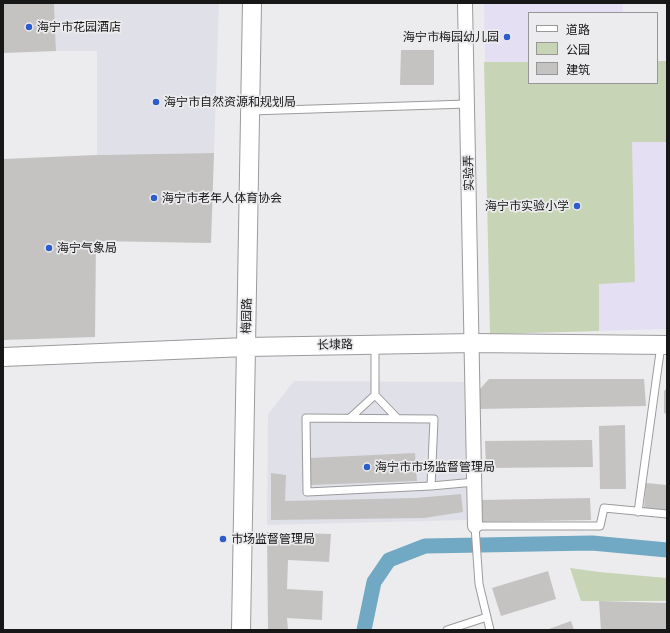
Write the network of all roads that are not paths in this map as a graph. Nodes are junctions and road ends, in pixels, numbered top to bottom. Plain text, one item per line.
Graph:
1 (252, 3) edge
2 (465, 3) edge
3 (467, 104) junction
4 (250, 111) junction
5 (473, 343) junction
6 (375, 344) junction
7 (664, 345) edge
8 (246, 346) junction
9 (3, 357) edge
10 (374, 395) junction
11 (350, 418) junction
12 (398, 418) junction
13 (475, 482) junction
14 (431, 486) junction
15 (638, 512) junction
16 (667, 514) edge
17 (475, 526) junction
18 (487, 617) junction
19 (241, 630) edge
20 (447, 630) edge
21 (490, 630) edge

1 - 4 street, 梅园路
2 - 3 street, 实验弄
3 - 4 lane
3 - 5 street, 实验弄
4 - 8 street, 梅园路
5 - 6 street, 长埭路
5 - 7 street, 长埭路
5 - 13 street, 实验弄
6 - 8 street, 长埭路
6 - 10 lane
7 - 15 lane
8 - 9 street, 长埭路
8 - 19 street, 梅园路
10 - 11 lane
10 - 12 lane
11 - 12 lane
11 - 14 lane
12 - 14 lane
13 - 14 lane
13 - 17 street, 实验弄
15 - 16 lane
15 - 17 lane
17 - 18 lane
18 - 20 lane
18 - 21 lane

